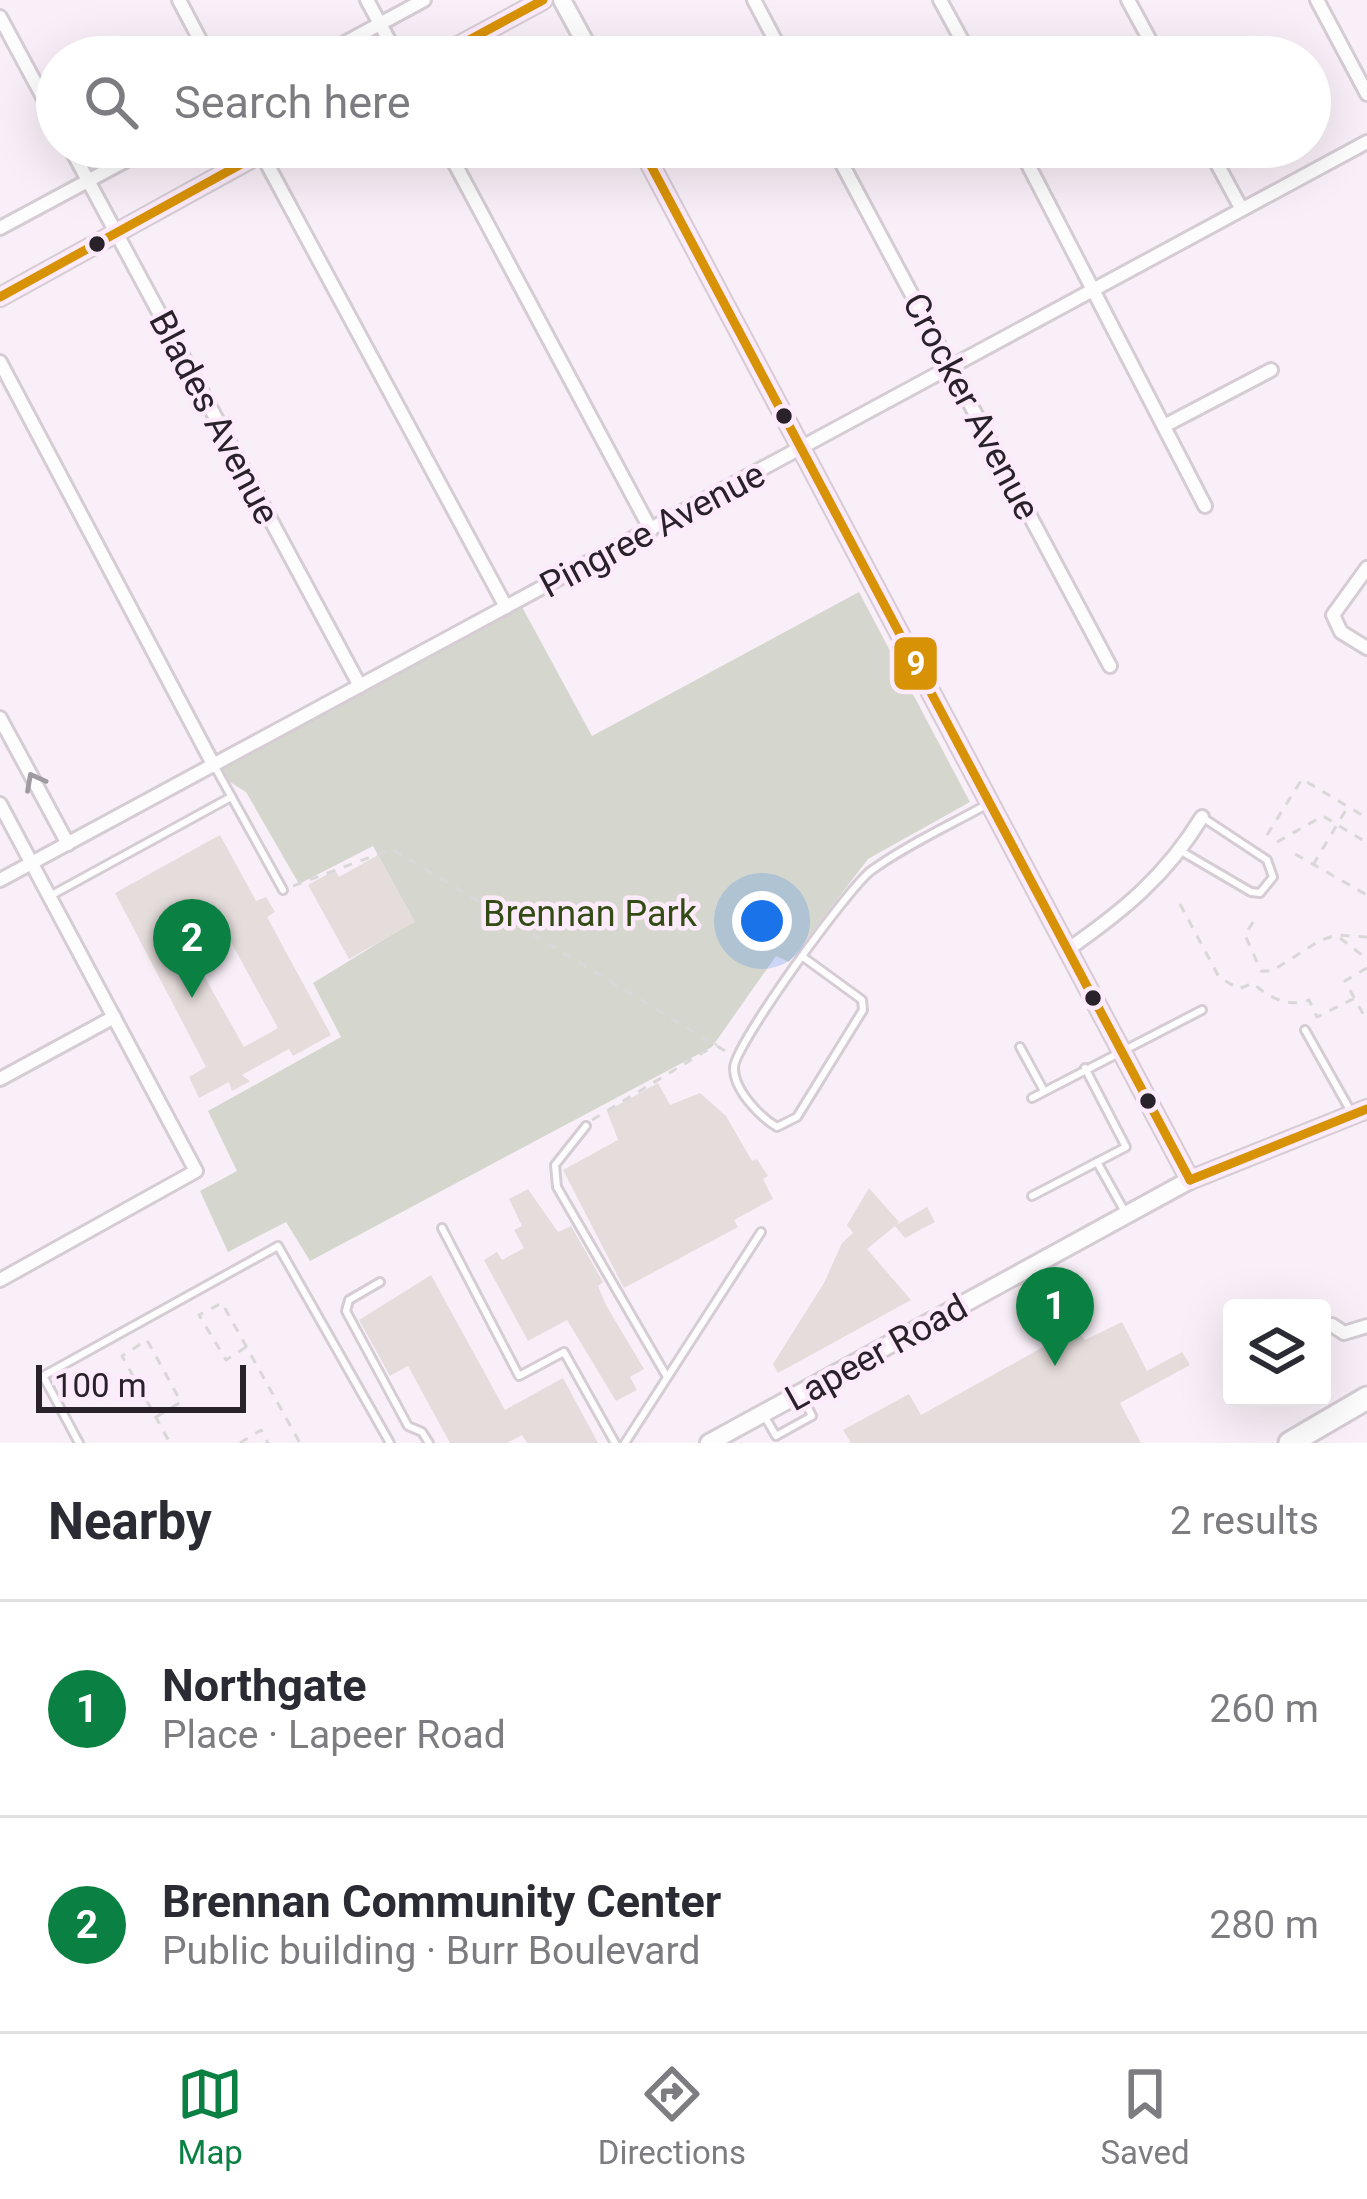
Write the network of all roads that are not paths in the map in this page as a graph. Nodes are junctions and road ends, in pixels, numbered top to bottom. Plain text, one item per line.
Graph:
1 (179, 0) edge
2 (367, 0) edge
3 (424, 0) edge
4 (543, 0) edge
5 (562, 0) edge
6 (754, 0) edge
7 (940, 0) edge
8 (1128, 0) edge
9 (1317, 0) edge
10 (0, 16) edge
11 (380, 23) junction
12 (198, 36) edge
13 (357, 36) edge
14 (387, 36) edge
15 (476, 36) edge
16 (582, 36) edge
17 (773, 36) edge
18 (960, 36) edge
19 (1148, 36) edge
20 (36, 84) edge
21 (1367, 94) edge
22 (1367, 142) edge
23 (1331, 161) edge
24 (81, 168) edge
25 (111, 168) edge
26 (230, 168) edge
27 (274, 168) edge
28 (457, 168) edge
29 (652, 168) edge
30 (844, 168) edge
31 (1030, 168) edge
32 (1219, 168) edge
33 (1317, 168) edge
34 (88, 180) junction
35 (1241, 208) junction
36 (0, 228) edge
37 (116, 232) junction
38 (1090, 290) junction
39 (0, 297) edge
40 (0, 362) edge
41 (951, 367) junction
42 (1271, 370) dead end
43 (1164, 426) junction
44 (803, 448) junction
45 (1205, 506) dead end
46 (651, 530) junction
47 (1367, 568) edge
48 (506, 608) junction
49 (1367, 647) edge
50 (1110, 666) dead end
51 (360, 686) junction
52 (0, 718) edge
53 (214, 766) junction
54 (231, 797) junction
55 (989, 803) junction
56 (0, 805) edge
57 (1202, 817) joint
58 (68, 844) junction
59 (1180, 851) junction
60 (32, 863) junction
61 (0, 880) edge
62 (283, 890) road end
63 (50, 896) junction
64 (1067, 950) junction
65 (803, 957) junction
66 (1202, 1010) dead end
67 (114, 1017) junction
68 (1305, 1030) dead end
69 (1021, 1047) dead end
70 (1120, 1050) junction
71 (1084, 1069) junction
72 (0, 1079) edge
73 (1045, 1091) junction
74 (1032, 1098) dead end
75 (1359, 1111) edge
76 (586, 1126) road end
77 (1097, 1162) junction
78 (1190, 1180) junction
79 (1032, 1196) dead end
80 (1126, 1215) junction
81 (442, 1228) dead end
82 (761, 1232) dead end
83 (0, 1280) edge
84 (380, 1282) dead end
85 (1332, 1325) dead end
86 (1367, 1326) edge
87 (667, 1377) junction
88 (800, 1393) junction
89 (1367, 1398) edge
90 (1367, 1408) edge
91 (764, 1414) junction
92 (79, 1443) edge
93 (390, 1443) edge
94 (429, 1443) edge
95 (615, 1443) edge
96 (625, 1443) edge
97 (709, 1443) edge
98 (1290, 1443) edge
99 (1300, 1443) edge

1 - 12 street
2 - 11 street
3 - 11 street
4 - 15 street
5 - 16 street
6 - 17 street
7 - 18 street
8 - 19 street
9 - 21 street
10 - 20 street
11 - 13 street
11 - 14 street
22 - 23 street, Pingree Avenue
24 - 34 street, Blades Avenue
25 - 34 street
26 - 37 street
27 - 48 street
28 - 46 street
29 - 44 street
30 - 41 street, Crocker Avenue
31 - 38 street
32 - 35 street
33 - 35 street, Pingree Avenue
34 - 36 street
34 - 37 street, Blades Avenue
35 - 38 street, Pingree Avenue
37 - 39 street
37 - 51 street, Blades Avenue
38 - 41 street, Pingree Avenue
38 - 43 street
40 - 53 street
41 - 44 street, Pingree Avenue
41 - 50 street, Crocker Avenue
42 - 43 street
43 - 45 street
44 - 46 street, Pingree Avenue
44 - 55 street
46 - 48 street, Pingree Avenue
47 - 49 street
48 - 51 street, Pingree Avenue
51 - 53 street, Pingree Avenue
58 -> 52 street
53 - 54 lane
53 - 58 street, Pingree Avenue
54 - 62 lane
54 - 63 lane
55 - 64 street
55 - 65 lane
56 - 60 street
57 - 59 street
57 - 59 lane
58 - 60 street, Pingree Avenue
59 - 64 street
60 - 61 street, Pingree Avenue
60 - 63 street
63 - 67 street
64 - 70 street
65 - 65 lane
66 - 70 lane
67 - 72 street
67 - 83 street
68 - 75 lane
69 - 73 lane
70 - 71 lane
70 - 78 street
71 - 73 lane
71 - 77 lane
73 - 74 lane
75 - 78 street, Lapeer Road
76 - 87 lane
77 - 79 lane
77 - 80 lane
78 - 80 street, Lapeer Road
80 - 88 street, Lapeer Road
81 - 95 lane
82 - 87 lane
84 - 94 lane
85 - 86 street
87 - 96 lane
88 - 91 street, Lapeer Road
88 - 91 lane
89 - 98 highway
90 - 99 highway
91 - 97 street, Lapeer Road
92 - 93 lane

